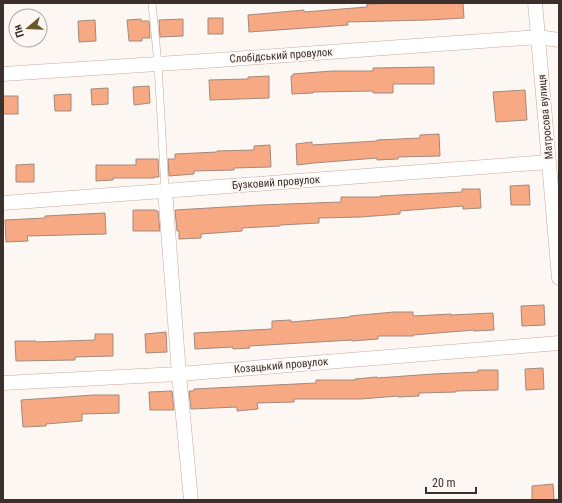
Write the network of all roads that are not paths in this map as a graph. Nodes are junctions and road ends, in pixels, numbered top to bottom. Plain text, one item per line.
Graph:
1 (152, 3) edge
2 (535, 3) edge
3 (538, 36) junction
4 (559, 40) edge
5 (158, 64) junction
6 (3, 74) edge
7 (549, 162) junction
8 (165, 190) junction
9 (3, 203) edge
10 (559, 278) edge
11 (559, 343) edge
12 (179, 374) junction
13 (3, 383) edge
14 (190, 500) edge

1 - 5 lane
2 - 3 street, Матросова вулиця
3 - 4 street, Слобідський провулок
3 - 5 street, Слобідський провулок
3 - 7 street, Матросова вулиця
5 - 6 street, Слобідський провулок
5 - 8 lane
7 - 8 street, Бузковий провулок
7 - 10 street, Матросова вулиця
8 - 9 street, Бузковий провулок
8 - 12 street
11 - 12 street, Козацький провулок
12 - 13 street, Козацький провулок
12 - 14 street

